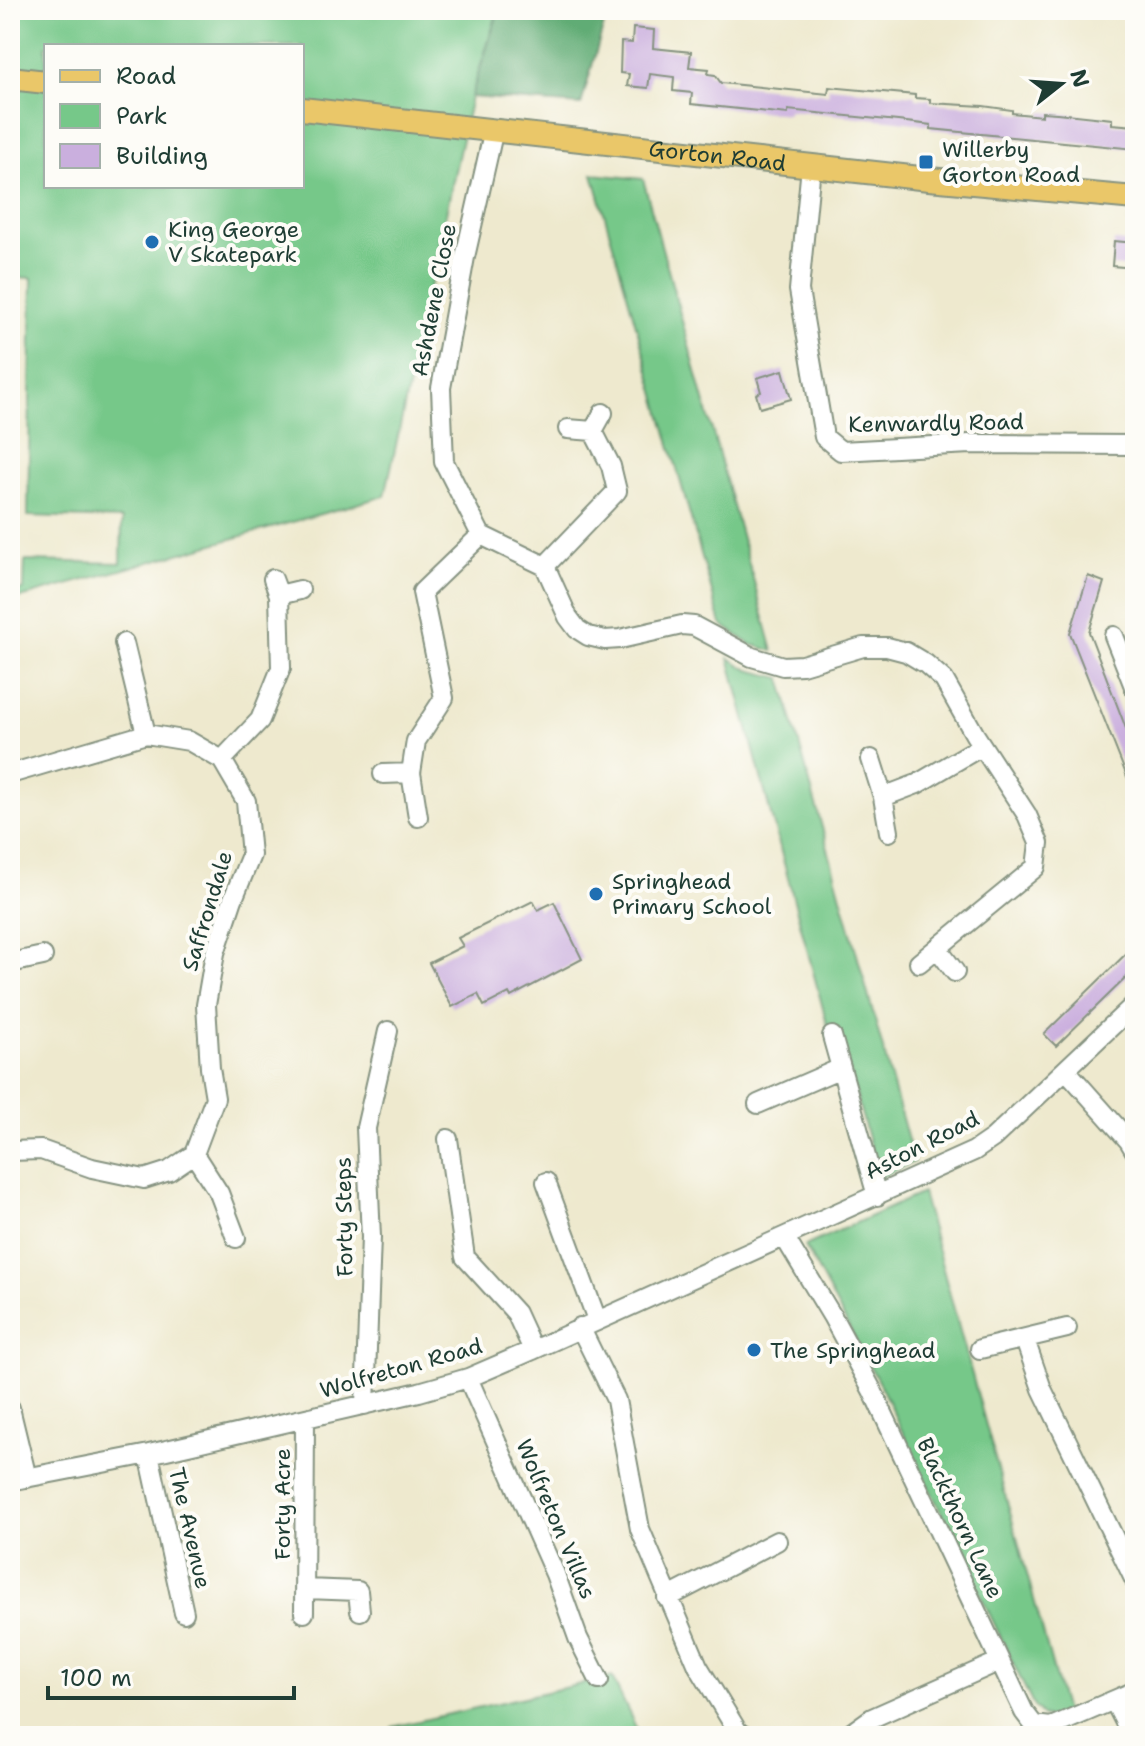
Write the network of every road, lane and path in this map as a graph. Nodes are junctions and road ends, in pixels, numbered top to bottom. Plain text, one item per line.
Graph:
1 (10, 78) edge
2 (44, 82) edge
3 (304, 109) edge
4 (494, 129) junction
5 (811, 166) junction
6 (1135, 198) edge
7 (603, 413) dead end
8 (568, 429) dead end
9 (593, 431) junction
10 (1135, 445) edge
11 (481, 535) junction
12 (545, 566) junction
13 (300, 590) dead end
14 (1114, 636) dead end
15 (125, 639) dead end
16 (1135, 689) edge
17 (146, 734) junction
18 (982, 746) junction
19 (871, 759) dead end
20 (222, 760) junction
21 (411, 773) junction
22 (10, 774) edge
23 (383, 774) dead end
24 (883, 797) junction
25 (418, 817) dead end
26 (889, 832) dead end
27 (937, 948) junction
28 (43, 956) dead end
29 (10, 963) edge
30 (919, 963) dead end
31 (955, 972) dead end
32 (1135, 1004) edge
33 (388, 1031) dead end
34 (832, 1036) dead end
35 (841, 1068) junction
36 (1066, 1070) junction
37 (758, 1104) dead end
38 (448, 1139) dead end
39 (10, 1151) edge
40 (1135, 1151) edge
41 (194, 1154) junction
42 (543, 1191) dead end
43 (877, 1196) junction
44 (785, 1238) junction
45 (238, 1241) dead end
46 (589, 1324) junction
47 (1067, 1328) dead end
48 (1025, 1340) junction
49 (980, 1349) dead end
50 (533, 1350) junction
51 (468, 1378) junction
52 (365, 1405) junction
53 (10, 1408) edge
54 (305, 1419) junction
55 (149, 1454) junction
56 (18, 1480) edge
57 (778, 1542) dead end
58 (1135, 1581) edge
59 (306, 1589) junction
60 (667, 1598) junction
61 (360, 1611) dead end
62 (184, 1613) dead end
63 (304, 1613) dead end
64 (1000, 1661) junction
65 (599, 1680) dead end
66 (1135, 1691) edge
67 (1114, 1701) junction
68 (745, 1736) edge
69 (847, 1736) edge
70 (1132, 1736) edge

1 - 2 main road
3 - 4 main road, Gorton Road
4 - 5 main road, Gorton Road
4 - 11 street, Ashdene Close
5 - 6 main road, Gorton Road
5 - 10 street, Kenwardly Road
7 - 9 street
8 - 9 street
9 - 12 street
11 - 12 street
11 - 21 street
12 - 18 street
13 - 20 street
14 - 16 street
15 - 17 street
17 - 20 street
17 - 22 street
18 - 24 street
18 - 27 street
19 - 24 street
20 - 41 street, Saffrondale
21 - 23 street
21 - 25 street
24 - 26 street
27 - 30 street
27 - 31 street
28 - 29 street
32 - 36 street, Aston Road
33 - 52 street, Forty Steps
34 - 35 street
35 - 37 street
35 - 43 street
36 - 40 street
36 - 43 street, Aston Road
38 - 50 street
39 - 41 street
41 - 45 street
42 - 46 street
43 - 44 street, Aston Road
44 - 46 street, Wolfreton Road
44 - 64 street, Blackthorn Lane
46 - 50 street, Wolfreton Road
46 - 60 street
47 - 48 street
48 - 49 street
48 - 58 street
50 - 51 street, Wolfreton Road
51 - 52 street, Wolfreton Road
51 - 65 street, Wolfreton Villas
52 - 54 street, Wolfreton Road
53 - 56 street
54 - 55 street, Wolfreton Road
54 - 59 street, Forty Acre
55 - 56 street, Wolfreton Road
55 - 62 street, The Avenue
57 - 60 street
59 - 61 street, Forty Acre
59 - 63 street, Forty Acre
60 - 68 street
64 - 67 street, Blackthorn Lane
64 - 69 street
66 - 67 street, Blackthorn Lane
67 - 70 street

